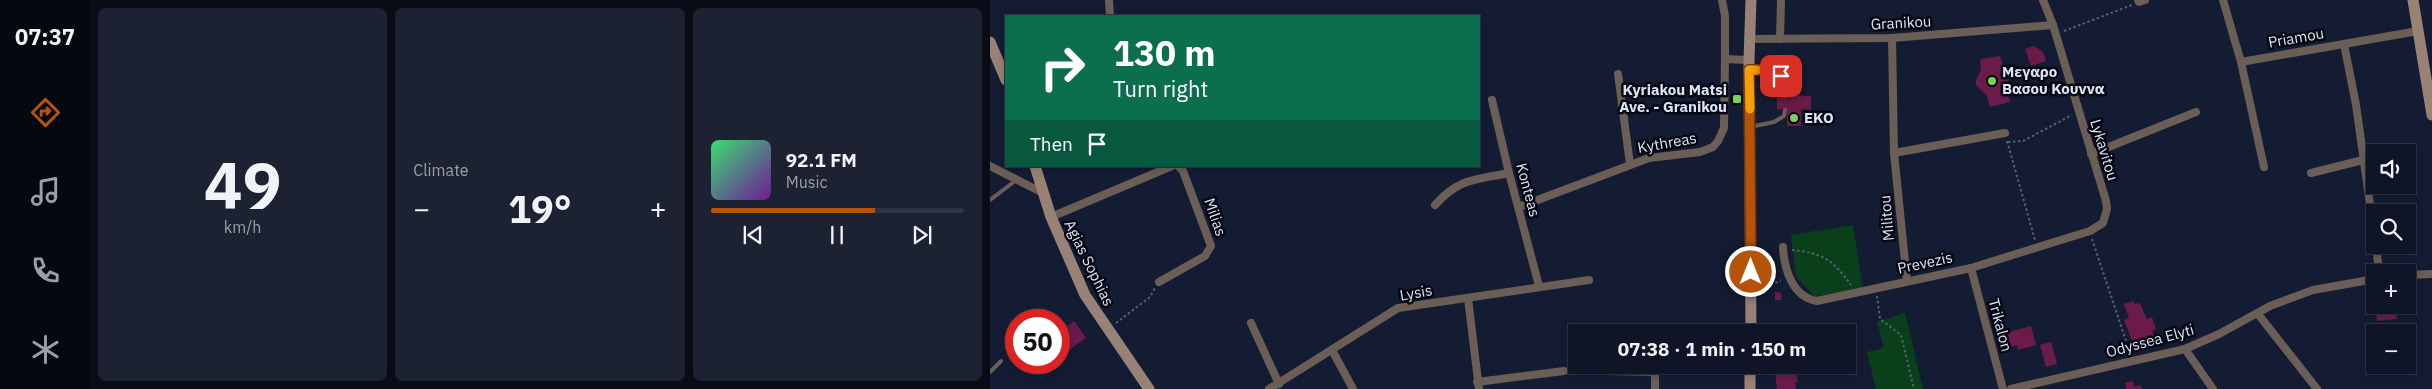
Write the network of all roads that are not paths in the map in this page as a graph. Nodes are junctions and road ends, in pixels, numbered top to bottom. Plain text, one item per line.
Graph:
1 (1109, 0) edge
2 (1722, 0) edge
3 (1753, 0) edge
4 (1781, 0) edge
5 (2043, 0) edge
6 (2224, 0) edge
7 (2413, 0) edge
8 (1110, 15) edge
9 (2053, 25) junction
10 (2418, 31) junction
11 (1892, 38) junction
12 (1780, 39) junction
13 (1749, 40) junction
14 (990, 42) edge
15 (2344, 44) junction
16 (1725, 59) junction
17 (2428, 61) edge
18 (2241, 62) junction
19 (1749, 65) junction
20 (1618, 74) dead end
21 (1005, 78) edge
22 (1785, 96) dead end
23 (1492, 100) dead end
24 (1785, 110) dead end
25 (2196, 112) dead end
26 (2432, 115) edge
27 (1750, 126) junction
28 (2005, 133) road end
29 (1894, 153) junction
30 (2091, 154) junction
31 (2363, 160) junction
32 (1630, 164) junction
33 (990, 166) edge
34 (1035, 167) edge
35 (1170, 167) edge
36 (1179, 167) edge
37 (2264, 167) dead end
38 (1509, 173) junction
39 (2310, 173) dead end
40 (1016, 181) junction
41 (1045, 194) junction
42 (990, 200) edge
43 (2370, 204) edge
44 (1435, 205) dead end
45 (1519, 207) junction
46 (1051, 217) junction
47 (2103, 223) joint
48 (1783, 248) road end
49 (1971, 268) junction
50 (2432, 274) edge
51 (2416, 275) edge
52 (1589, 280) dead end
53 (2366, 280) edge
54 (1906, 281) junction
55 (1159, 282) road end
56 (1539, 286) junction
57 (1468, 298) junction
58 (2258, 314) junction
59 (1250, 323) dead end
60 (1751, 324) edge
61 (2185, 349) junction
62 (1332, 350) junction
63 (1001, 361) dead end
64 (1564, 371) dead end
65 (990, 372) edge
66 (1655, 374) edge
67 (1750, 374) edge
68 (1280, 384) junction
69 (1478, 385) edge
70 (1150, 389) edge
71 (1269, 389) edge
72 (1353, 389) edge
73 (1655, 389) edge
74 (1750, 389) edge
75 (2003, 389) edge
76 (2012, 389) edge
77 (2213, 389) edge
78 (2317, 389) edge

1 - 8 street
2 - 16 street, Kythreas
3 - 13 street
4 - 12 street
5 - 9 street, Lykavitou
6 - 18 street
7 - 10 street
9 - 11 street, Granikou
9 - 30 street, Lykavitou
10 - 15 street, Priamou
10 - 17 street
11 - 12 street, Granikou
11 - 29 street, Militou
12 - 13 street, Granikou
13 - 19 street
14 - 21 street
15 - 18 street, Priamou
15 - 31 street
16 - 19 street
16 - 32 street, Kythreas
17 - 26 street
18 - 37 street
19 - 22 lane
19 - 27 street
20 - 32 street
23 - 38 street, Konteas
24 - 27 lane
25 - 30 street
27 - 60 street
28 - 29 street
29 - 54 street, Militou
30 - 47 street, Lykavitou
31 - 39 street
31 - 43 street
32 - 45 street, Kythreas
33 - 40 street
34 - 41 street, Agias Sophias
35 - 46 street
36 - 55 street, Milias
38 - 44 street
38 - 45 street, Konteas
40 - 41 street
40 - 42 lane
41 - 46 street, Agias Sophias
45 - 56 street, Konteas
46 - 70 street, Agias Sophias
47 - 49 street, Prevezis
48 - 54 street, Prevezis
49 - 54 street, Prevezis
49 - 75 street, Trikalon
50 - 51 street
52 - 56 street, Lysis
53 - 58 street, Odyssea Elyti
56 - 57 street, Lysis
57 - 62 street, Lysis
57 - 69 street
58 - 61 street, Odyssea Elyti
58 - 78 street
59 - 68 street
61 - 76 street, Odyssea Elyti
61 - 77 street
62 - 68 street, Lysis
62 - 72 street
63 - 65 lane
64 - 69 street
66 - 73 street
67 - 74 street
68 - 71 street, Lysis

